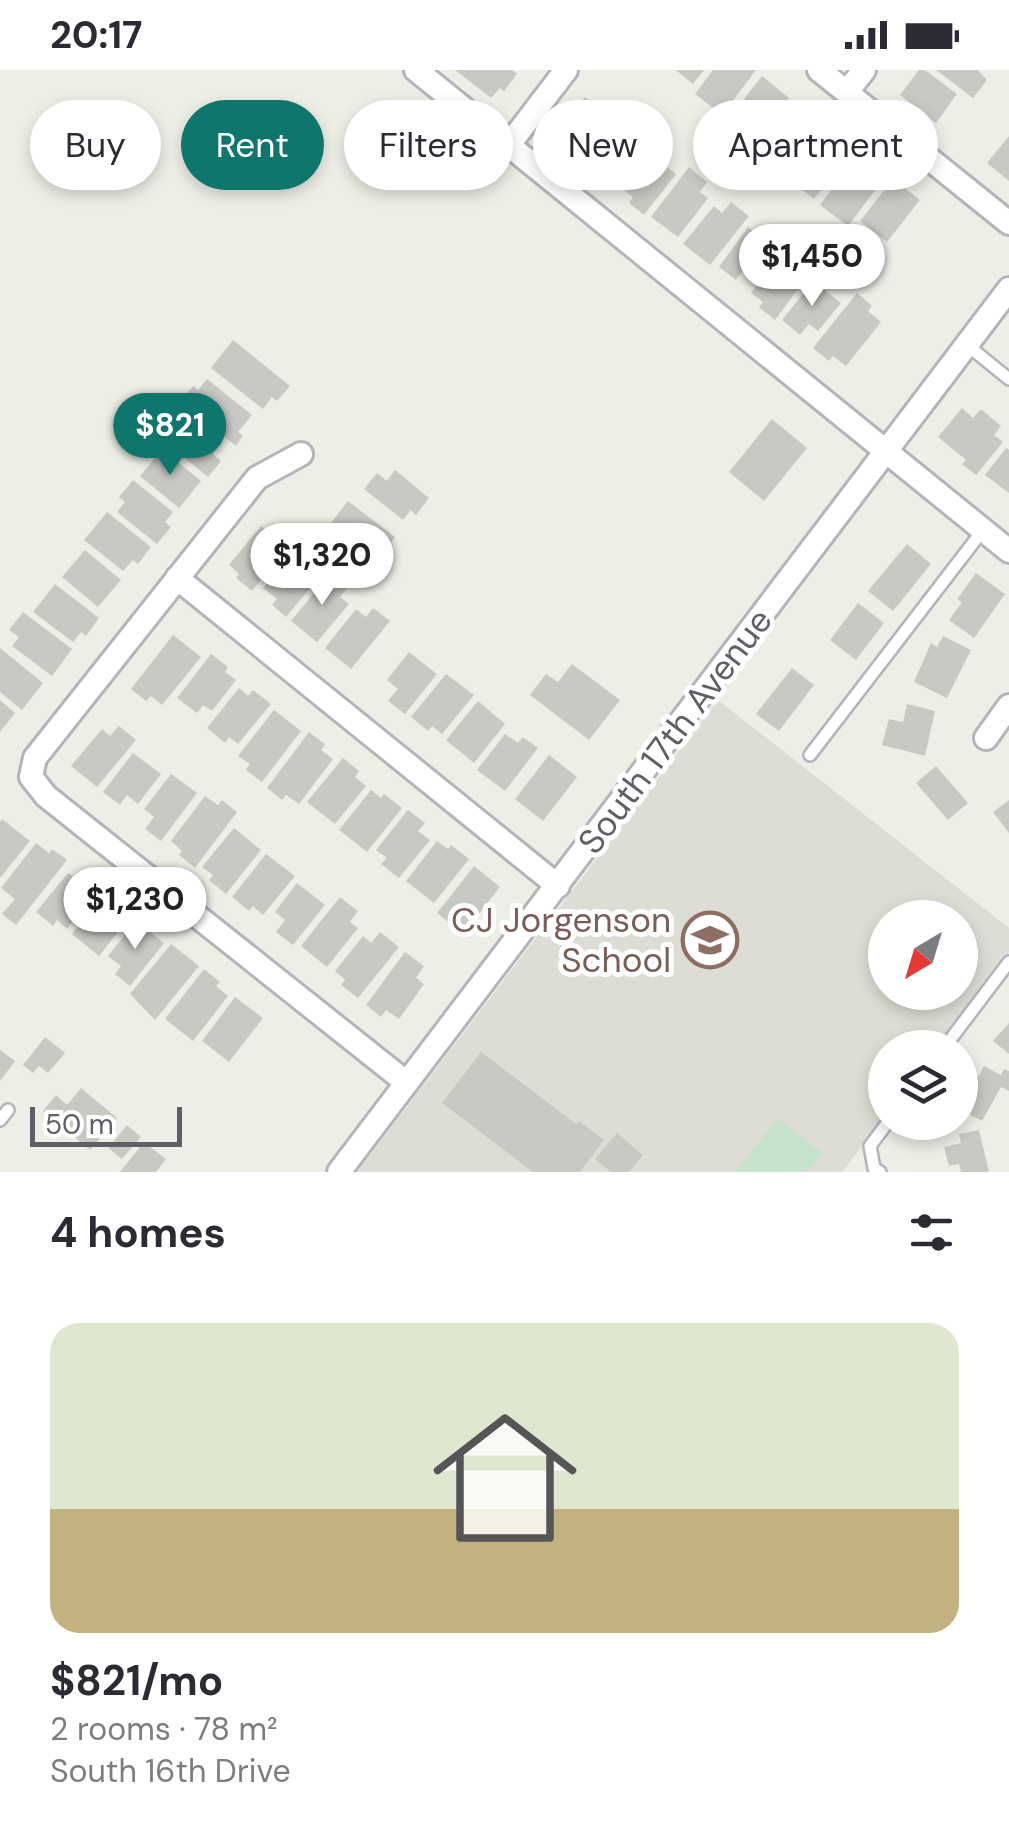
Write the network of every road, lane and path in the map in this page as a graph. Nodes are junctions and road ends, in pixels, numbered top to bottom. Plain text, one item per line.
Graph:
1 (416, 70) edge
2 (566, 70) edge
3 (820, 70) edge
4 (864, 70) edge
5 (847, 92) junction
6 (452, 100) edge
7 (513, 139) edge
8 (513, 150) edge
9 (1009, 222) edge
10 (1009, 289) edge
11 (967, 345) junction
12 (1009, 379) edge
13 (301, 454) dead end
14 (886, 454) junction
15 (983, 530) junction
16 (1009, 551) edge
17 (178, 578) junction
18 (1009, 706) edge
19 (986, 738) dead end
20 (810, 755) dead end
21 (558, 886) junction
22 (1009, 962) edge
23 (958, 1030) edge
24 (407, 1083) junction
25 (874, 1140) edge
26 (339, 1172) edge
27 (880, 1172) edge

1 - 6 street
2 - 7 street
3 - 5 street
4 - 5 street
5 - 9 street
8 - 14 street
10 - 11 street, South 17th Avenue
11 - 12 lane
11 - 14 street, South 17th Avenue
13 - 17 street
14 - 15 street
14 - 21 street, South 17th Avenue
15 - 16 street
15 - 20 lane
17 - 21 street
17 - 24 street
18 - 19 street
21 - 24 street, South 17th Avenue
22 - 23 lane
24 - 26 street, South 17th Avenue
25 - 27 lane

